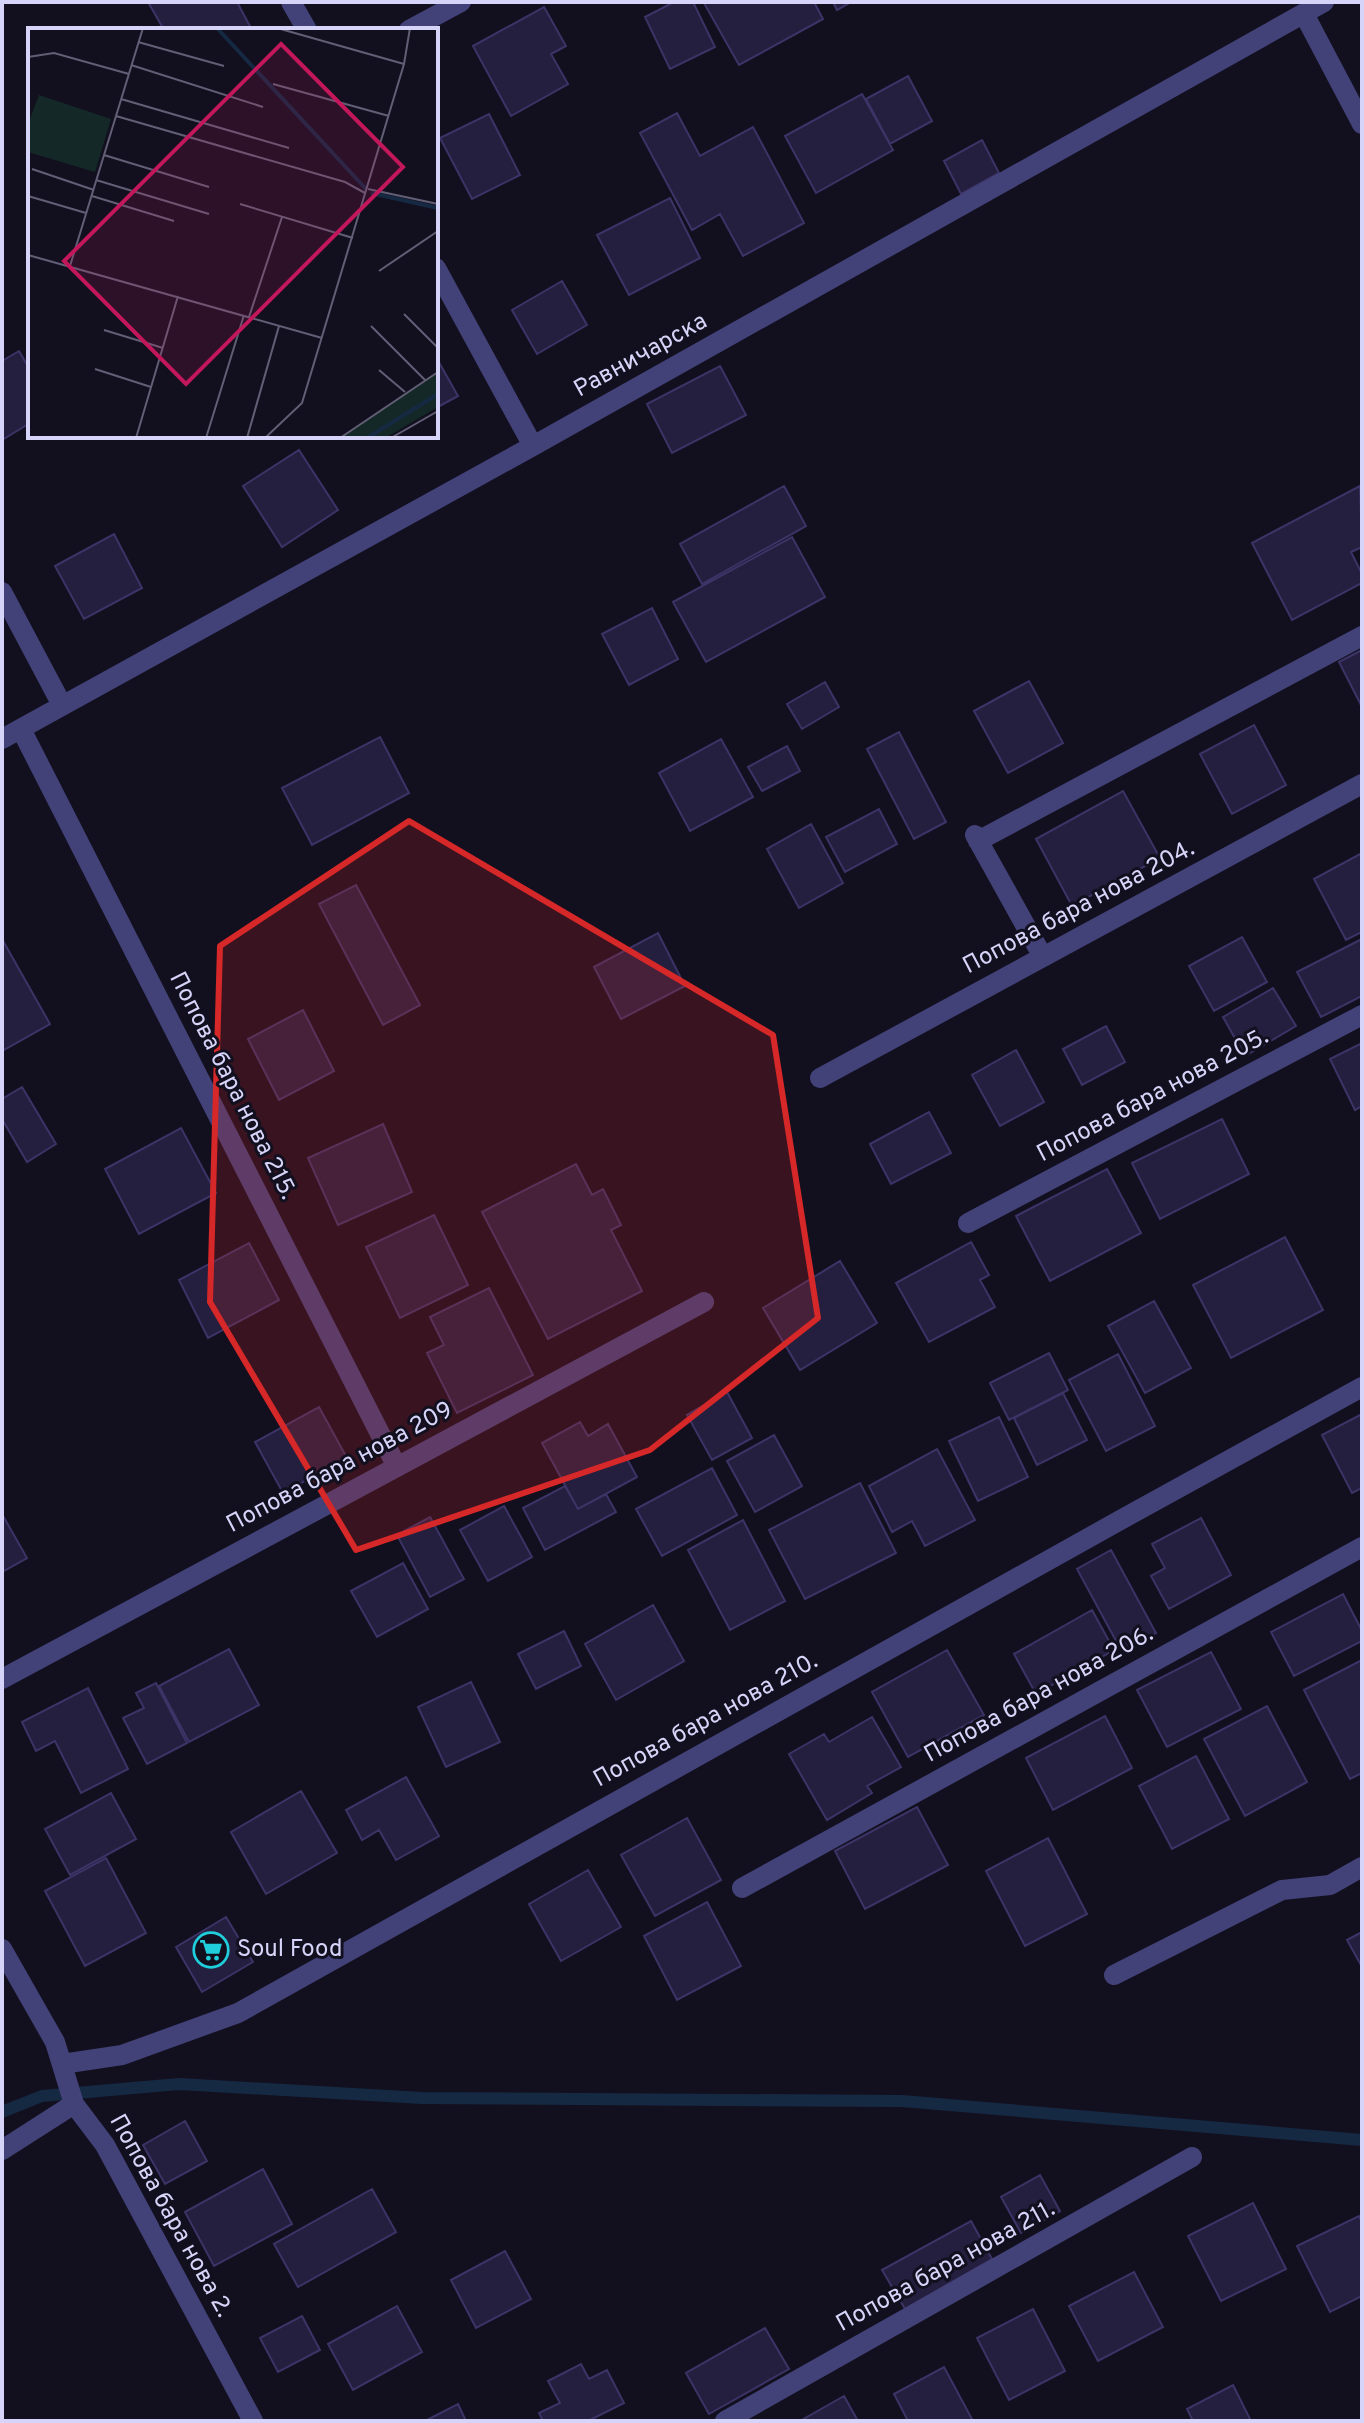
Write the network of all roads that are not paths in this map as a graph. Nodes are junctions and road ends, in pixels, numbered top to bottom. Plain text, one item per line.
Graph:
1 (291, 2) edge
2 (461, 2) edge
3 (1324, 2) edge
4 (1304, 14) junction
5 (306, 28) edge
6 (413, 28) edge
7 (1362, 124) edge
8 (438, 272) edge
9 (533, 446) junction
10 (2, 592) edge
11 (1362, 636) edge
12 (62, 705) junction
13 (21, 729) junction
14 (2, 739) edge
15 (1362, 784) edge
16 (1043, 957) junction
17 (1362, 1015) edge
18 (820, 1078) dead end
19 (968, 1223) dead end
20 (704, 1302) dead end
21 (1362, 1387) edge
22 (397, 1467) junction
23 (1362, 1547) edge
24 (2, 1679) edge
25 (1362, 1867) edge
26 (742, 1888) dead end
27 (2, 1949) edge
28 (1114, 1975) dead end
29 (62, 2066) junction
30 (73, 2102) junction
31 (2, 2150) edge
32 (1192, 2157) dead end
33 (253, 2421) edge
34 (725, 2421) edge

1 - 5 street
2 - 6 street
3 - 4 street, Равничарска
4 - 7 street
4 - 9 street, Равничарска
8 - 9 street
9 - 12 street, Равничарска
10 - 12 street
11 - 16 street
12 - 13 street, Равничарска
13 - 14 street, Равничарска
13 - 22 street, Попова бара нова 215.
15 - 16 street, Попова бара нова 204.
16 - 18 street, Попова бара нова 204.
17 - 19 street, Попова бара нова 205.
20 - 22 street, Попова бара нова 209
21 - 29 street, Попова бара нова 210.
22 - 24 street, Попова бара нова 209
23 - 26 street, Попова бара нова 206.
25 - 28 street
27 - 29 street, Попова бара нова 2.
29 - 30 street, Попова бара нова 2.
30 - 31 street
30 - 33 street, Попова бара нова 2.
32 - 34 street, Попова бара нова 211.

